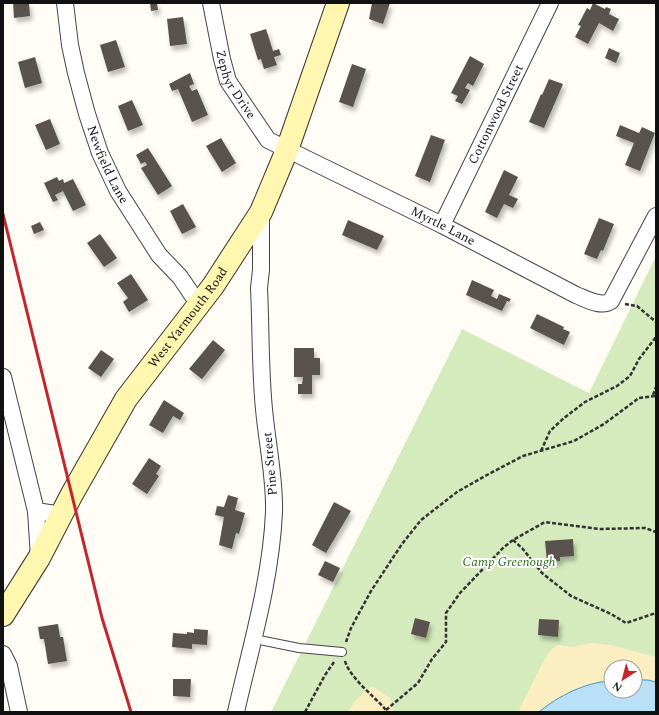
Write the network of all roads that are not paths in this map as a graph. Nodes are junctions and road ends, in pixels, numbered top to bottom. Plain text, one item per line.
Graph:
1 (65, 3) edge
2 (211, 3) edge
3 (338, 3) edge
4 (550, 3) edge
5 (287, 150) junction
6 (262, 212) junction
7 (656, 216) edge
8 (442, 225) junction
9 (199, 304) junction
10 (3, 377) edge
11 (36, 511) junction
12 (62, 515) junction
13 (39, 558) junction
14 (3, 615) edge
15 (254, 639) junction
16 (342, 652) road end
17 (3, 654) edge
18 (19, 712) edge
19 (236, 712) edge

1 - 9 street, Newfield Lane
2 - 5 street, Zephyr Drive
3 - 5 main road, West Yarmouth Road
4 - 8 street, Cottonwood Street
5 - 6 main road, West Yarmouth Road
5 - 8 street, Myrtle Lane
6 - 9 main road, West Yarmouth Road
6 - 15 street, Pine Street
7 - 8 street, Myrtle Lane
9 - 12 main road, West Yarmouth Road
10 - 11 street
11 - 12 street
11 - 13 street
12 - 13 main road, West Yarmouth Road
13 - 14 main road, West Yarmouth Road
15 - 16 lane
15 - 19 street, Pine Street
17 - 18 street

